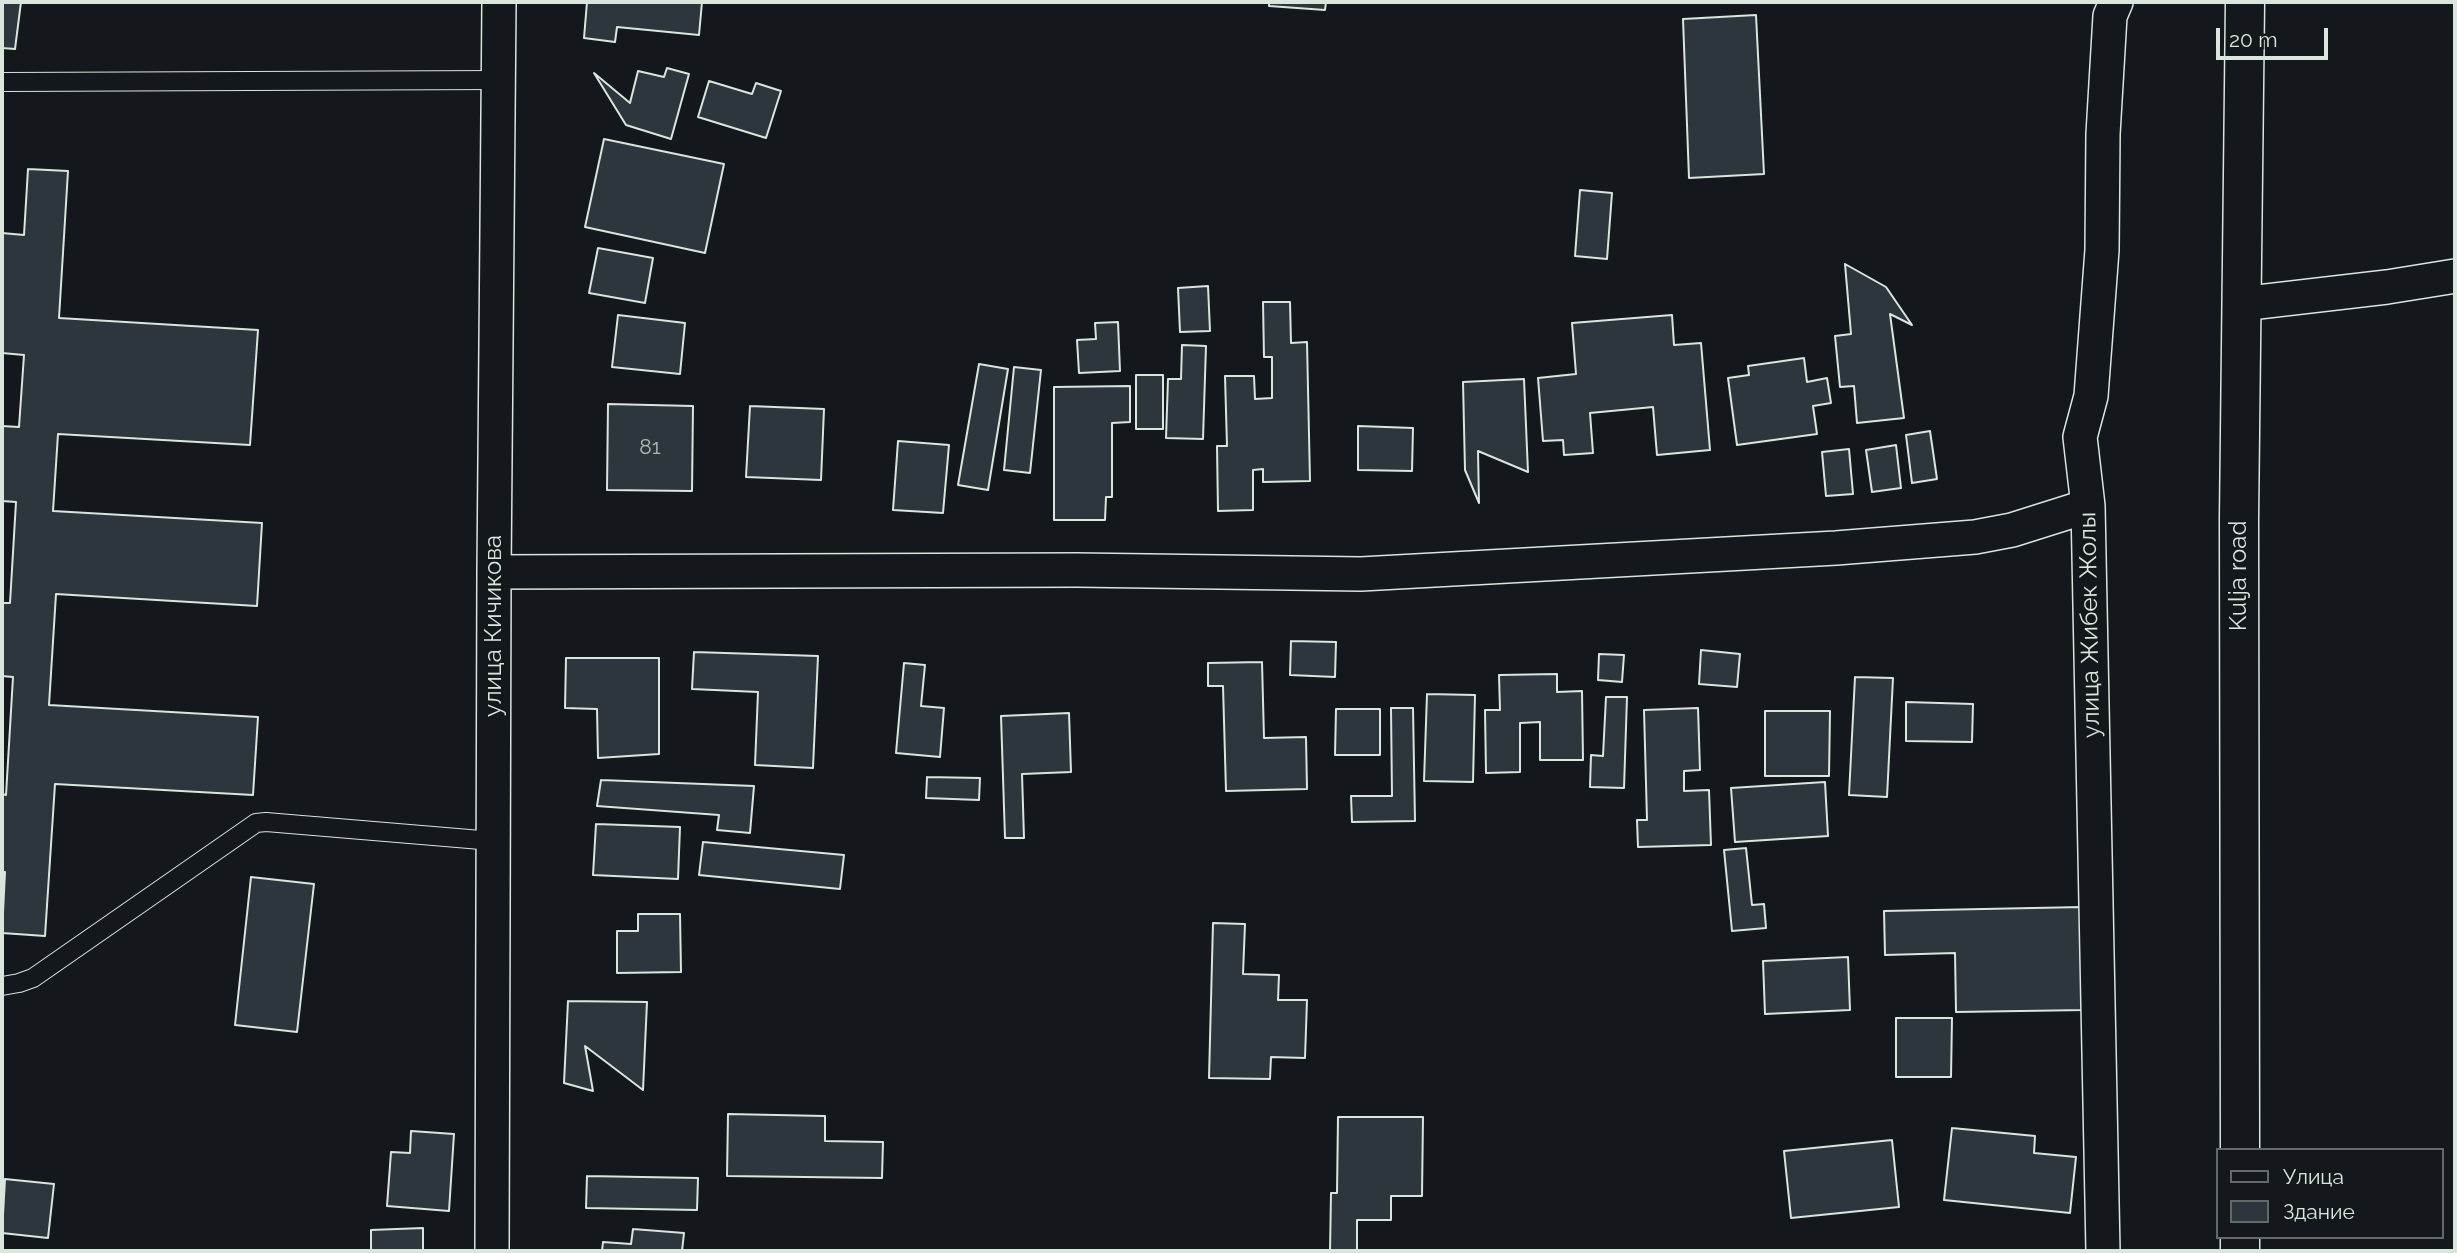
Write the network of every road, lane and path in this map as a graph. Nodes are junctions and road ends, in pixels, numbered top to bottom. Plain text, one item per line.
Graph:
1 (499, 2) edge
2 (2116, 2) edge
3 (2245, 2) edge
4 (498, 80) junction
5 (2, 82) edge
6 (2455, 276) edge
7 (2241, 304) junction
8 (2088, 506) junction
9 (494, 572) junction
10 (493, 841) junction
11 (2, 986) edge
12 (2240, 1148) edge
13 (492, 1251) edge
14 (2103, 1251) edge

1 - 4 street, улица Кичикова
2 - 8 street, улица Жибек Жолы
3 - 7 main road, Kulja road
4 - 5 lane
4 - 9 street, улица Кичикова
6 - 7 street
7 - 12 main road, Kulja road
8 - 9 street
8 - 14 street, улица Жибек Жолы
9 - 10 street, улица Кичикова
10 - 11 lane
10 - 13 street, улица Кичикова

